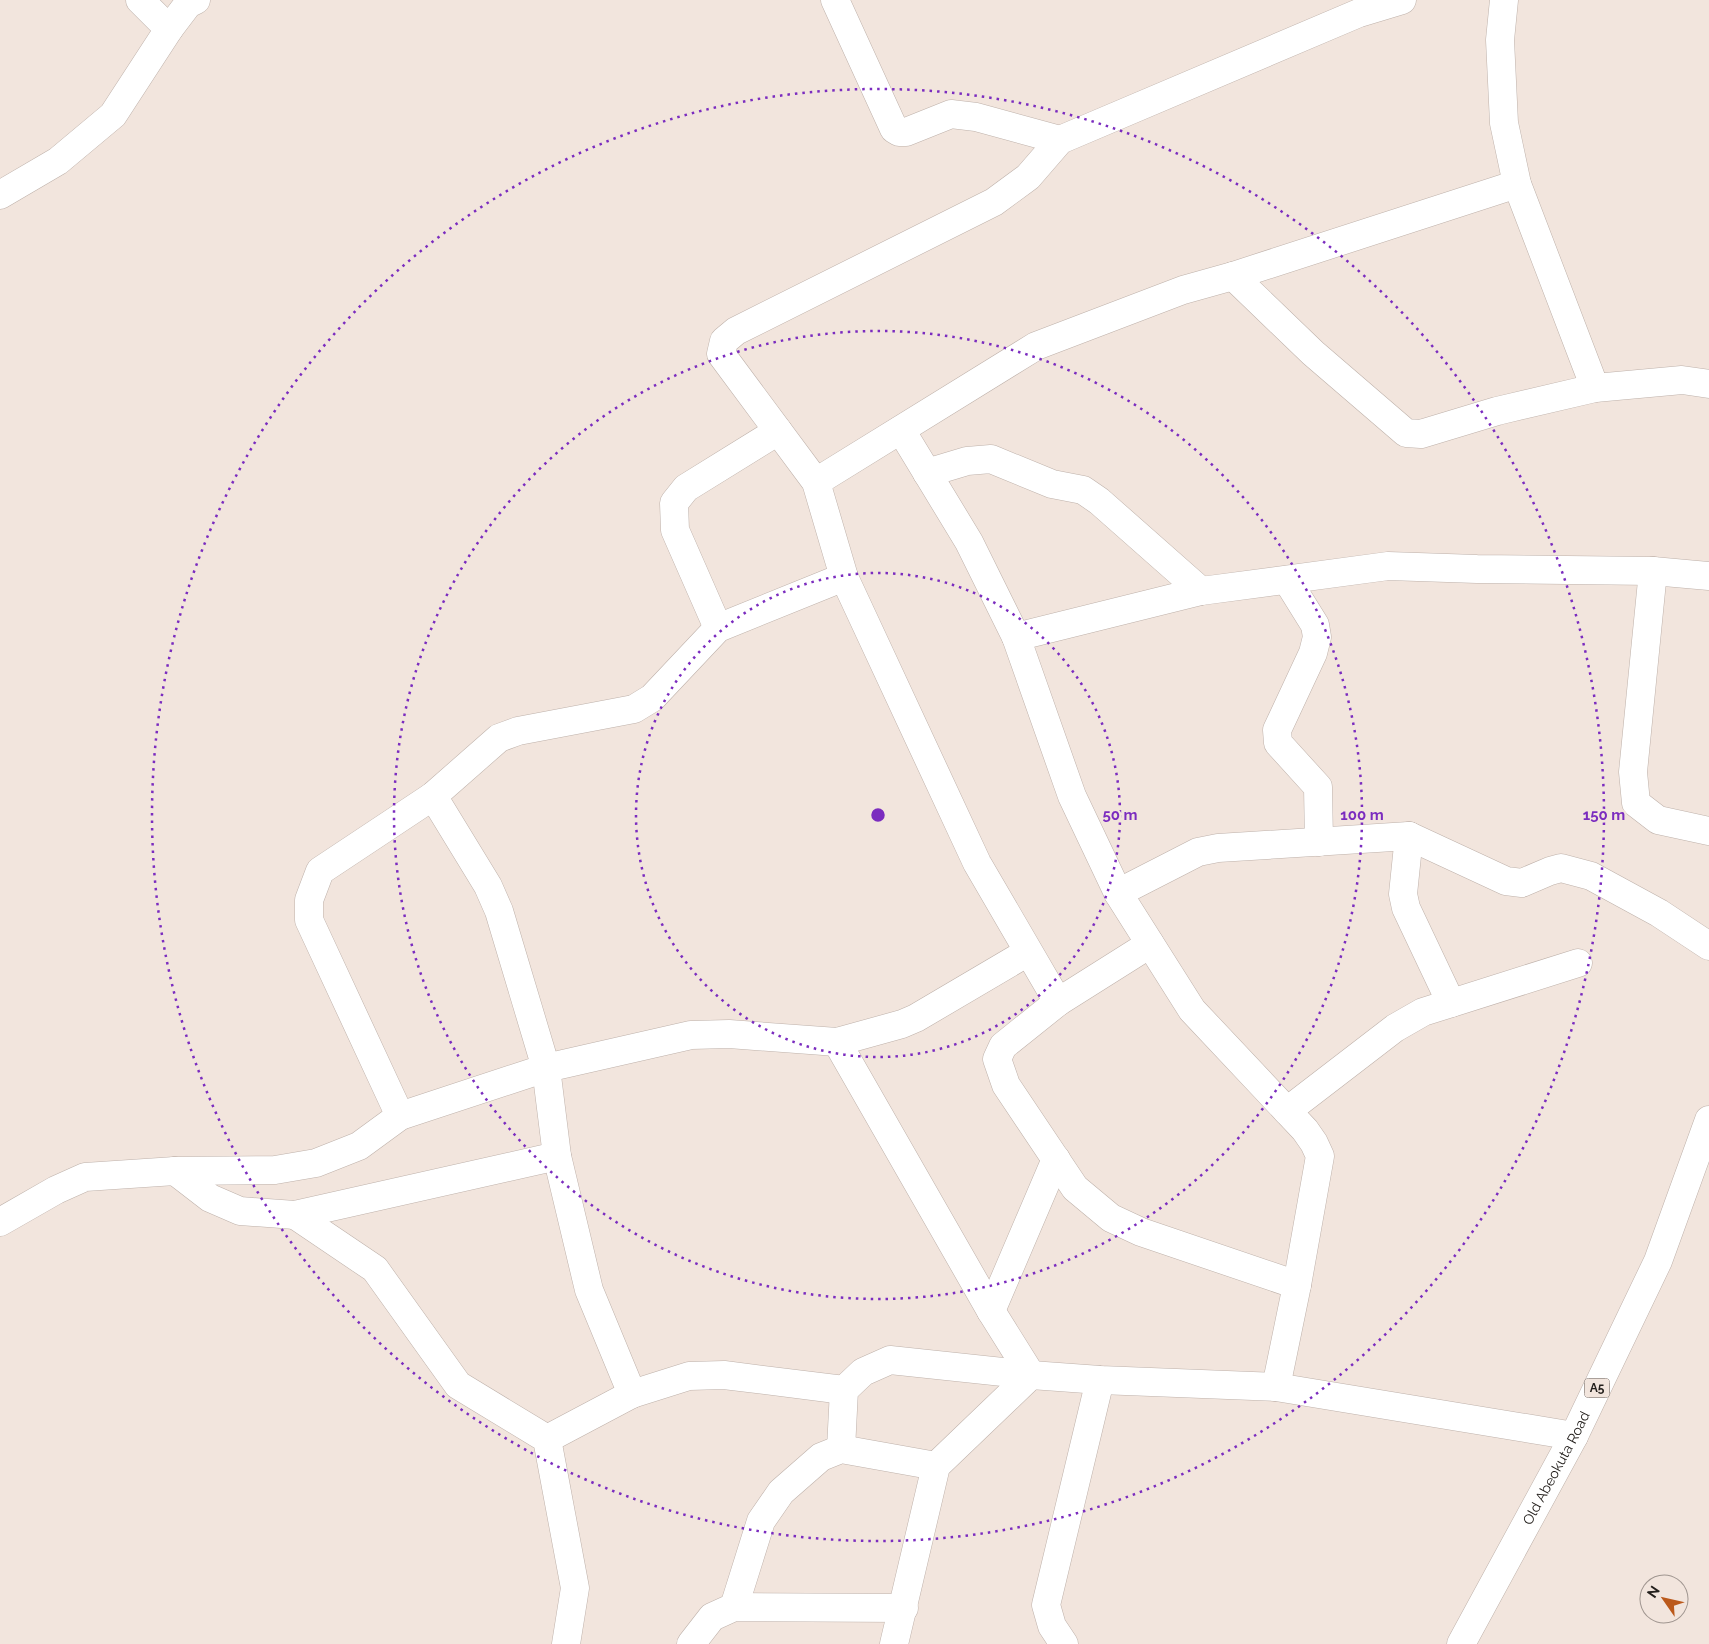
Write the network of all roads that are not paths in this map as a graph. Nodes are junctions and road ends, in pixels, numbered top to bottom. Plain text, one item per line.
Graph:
1 (140, 0) edge
2 (196, 0) edge
3 (835, 0) edge
4 (1402, 0) edge
5 (1504, 0) edge
6 (168, 30) junction
7 (1060, 140) junction
8 (1517, 184) junction
9 (0, 195) edge
10 (1233, 276) junction
11 (1709, 384) edge
12 (1595, 388) junction
13 (901, 430) junction
14 (778, 432) junction
15 (927, 474) junction
16 (816, 482) junction
17 (1653, 571) junction
18 (1709, 576) edge
19 (844, 577) junction
20 (1287, 580) junction
21 (1201, 591) junction
22 (718, 628) junction
23 (1016, 637) junction
24 (433, 796) junction
25 (1709, 831) edge
26 (1409, 836) junction
27 (1319, 842) junction
28 (1118, 893) junction
29 (1150, 944) junction
30 (1709, 946) edge
31 (1028, 952) junction
32 (1578, 963) dead end
33 (1058, 1002) junction
34 (1450, 1003) junction
35 (837, 1042) junction
36 (546, 1068) junction
37 (1287, 1111) junction
38 (400, 1116) junction
39 (1709, 1120) edge
40 (557, 1156) junction
41 (1056, 1159) junction
42 (174, 1171) junction
43 (294, 1215) junction
44 (0, 1222) edge
45 (1298, 1285) junction
46 (991, 1311) junction
47 (1031, 1376) junction
48 (1100, 1380) junction
49 (1276, 1387) junction
50 (844, 1390) junction
51 (632, 1394) junction
52 (1574, 1436) junction
53 (547, 1439) junction
54 (841, 1449) junction
55 (936, 1466) junction
56 (734, 1608) junction
57 (904, 1608) junction
58 (566, 1644) edge
59 (691, 1644) edge
60 (894, 1644) edge
61 (1064, 1644) edge
62 (1461, 1644) edge

1 - 6 main road
2 - 6 main road
3 - 7 main road
4 - 7 main road
5 - 8 main road
6 - 9 main road
7 - 14 main road
8 - 10 main road
8 - 12 main road
10 - 12 main road
10 - 13 main road
11 - 12 main road
13 - 15 main road
13 - 16 main road
14 - 16 main road
14 - 22 main road
15 - 21 main road
15 - 23 main road
16 - 19 main road
17 - 18 main road
17 - 20 main road
17 - 25 main road
19 - 22 main road
19 - 31 main road
20 - 21 main road
20 - 27 main road
21 - 23 main road
22 - 24 main road
23 - 28 main road
24 - 36 main road
24 - 38 main road
26 - 27 main road
26 - 30 main road
26 - 34 main road
27 - 28 main road
28 - 29 main road
29 - 33 main road
29 - 37 main road
31 - 33 main road
31 - 35 main road
32 - 34 main road
33 - 41 main road
34 - 37 main road
35 - 36 main road
35 - 46 main road
36 - 38 main road
36 - 40 main road
37 - 45 main road
38 - 42 main road
39 - 52 main road, Old Abeokuta Road / A5
40 - 43 main road
40 - 51 main road
41 - 45 main road
41 - 46 main road
42 - 43 main road
42 - 44 main road
43 - 53 main road
45 - 49 main road
46 - 47 main road
47 - 48 main road
47 - 50 main road
47 - 55 main road
48 - 49 main road
48 - 61 main road
49 - 52 main road
50 - 51 main road
50 - 54 main road
51 - 53 main road
52 - 62 main road, Old Abeokuta Road / A5
53 - 58 main road
54 - 55 main road
54 - 56 main road
55 - 57 main road
56 - 57 main road
56 - 59 main road
57 - 60 main road

